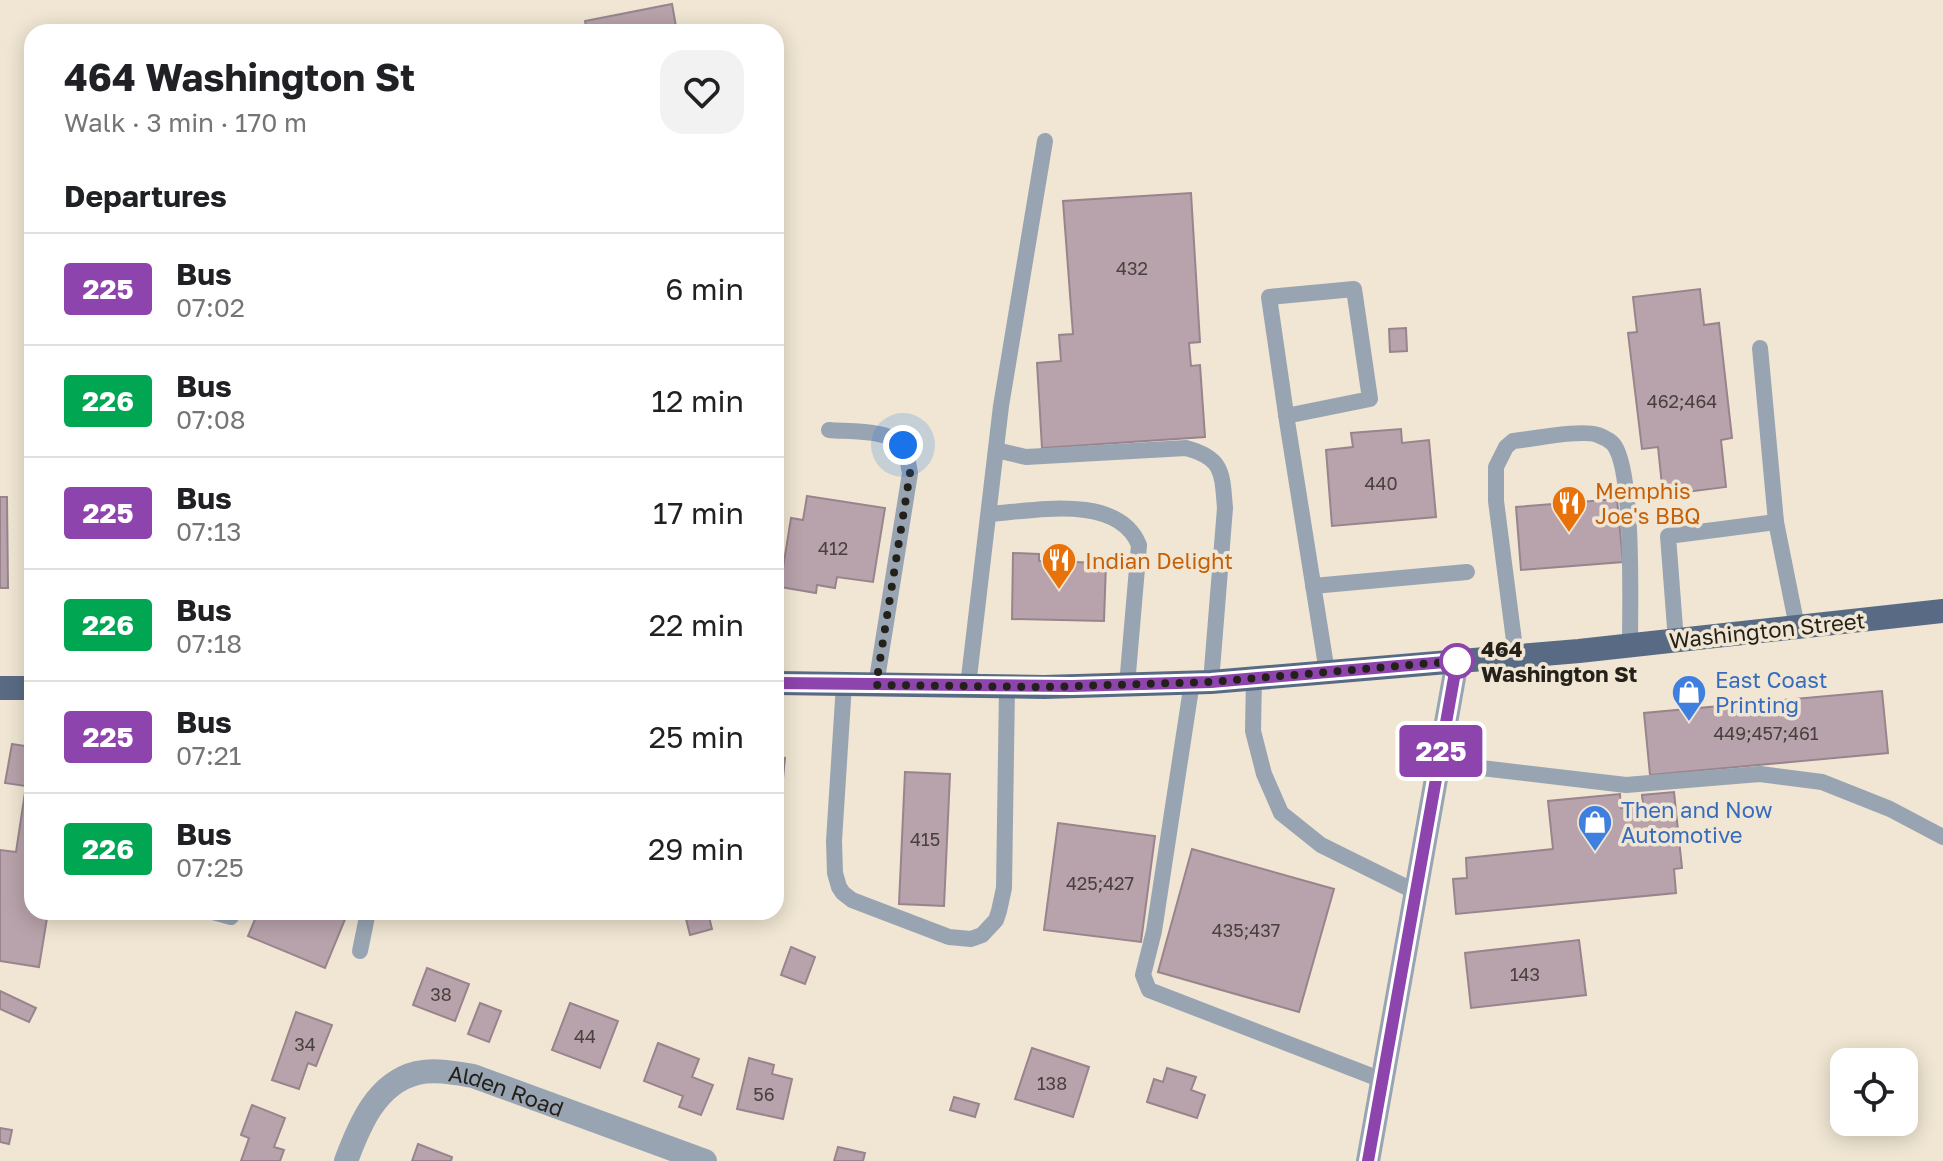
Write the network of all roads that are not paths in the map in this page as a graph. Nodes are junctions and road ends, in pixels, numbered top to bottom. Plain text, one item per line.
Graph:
1 (1045, 141) dead end
2 (1760, 348) dead end
3 (1286, 416) junction
4 (829, 430) dead end
5 (996, 450) junction
6 (989, 514) junction
7 (1776, 522) junction
8 (1467, 572) dead end
9 (1313, 586) junction
10 (1943, 611) edge
11 (1797, 627) junction
12 (1676, 641) junction
13 (1630, 645) junction
14 (1516, 656) junction
15 (1457, 661) junction
16 (1327, 672) junction
17 (1254, 678) junction
18 (1202, 682) junction
19 (784, 683) edge
20 (844, 684) junction
21 (876, 685) junction
22 (1127, 685) junction
23 (968, 686) junction
24 (1007, 687) junction
25 (0, 688) edge
26 (24, 688) edge
27 (1439, 763) junction
28 (1943, 837) edge
29 (1416, 892) junction
30 (366, 920) edge
31 (360, 951) dead end
32 (1382, 1080) junction
33 (346, 1161) edge
34 (705, 1161) edge
35 (1368, 1161) edge

1 - 5 lane
2 - 7 lane
3 - 3 lane
3 - 9 lane
4 - 21 lane
5 - 6 lane
5 - 18 lane
6 - 22 lane
6 - 23 lane
7 - 11 lane
7 - 12 lane
8 - 9 lane
9 - 16 lane
10 - 11 main road, Washington Street
11 - 12 main road, Washington Street
12 - 13 main road, Washington Street
13 - 14 main road, Washington Street
13 - 14 lane
14 - 15 main road, Washington Street
15 - 16 main road, Washington Street
15 - 27 street
16 - 17 main road, Washington Street
17 - 18 main road, Washington Street
17 - 29 lane
18 - 22 main road, Washington Street
18 - 32 lane
19 - 20 main road, Washington Street
20 - 21 main road, Washington Street
20 - 24 lane
21 - 23 main road, Washington Street
22 - 24 main road, Washington Street
23 - 24 main road, Washington Street
25 - 26 main road
27 - 28 lane
27 - 29 street
29 - 32 street
30 - 31 lane
32 - 35 street
33 - 34 street, Alden Road

